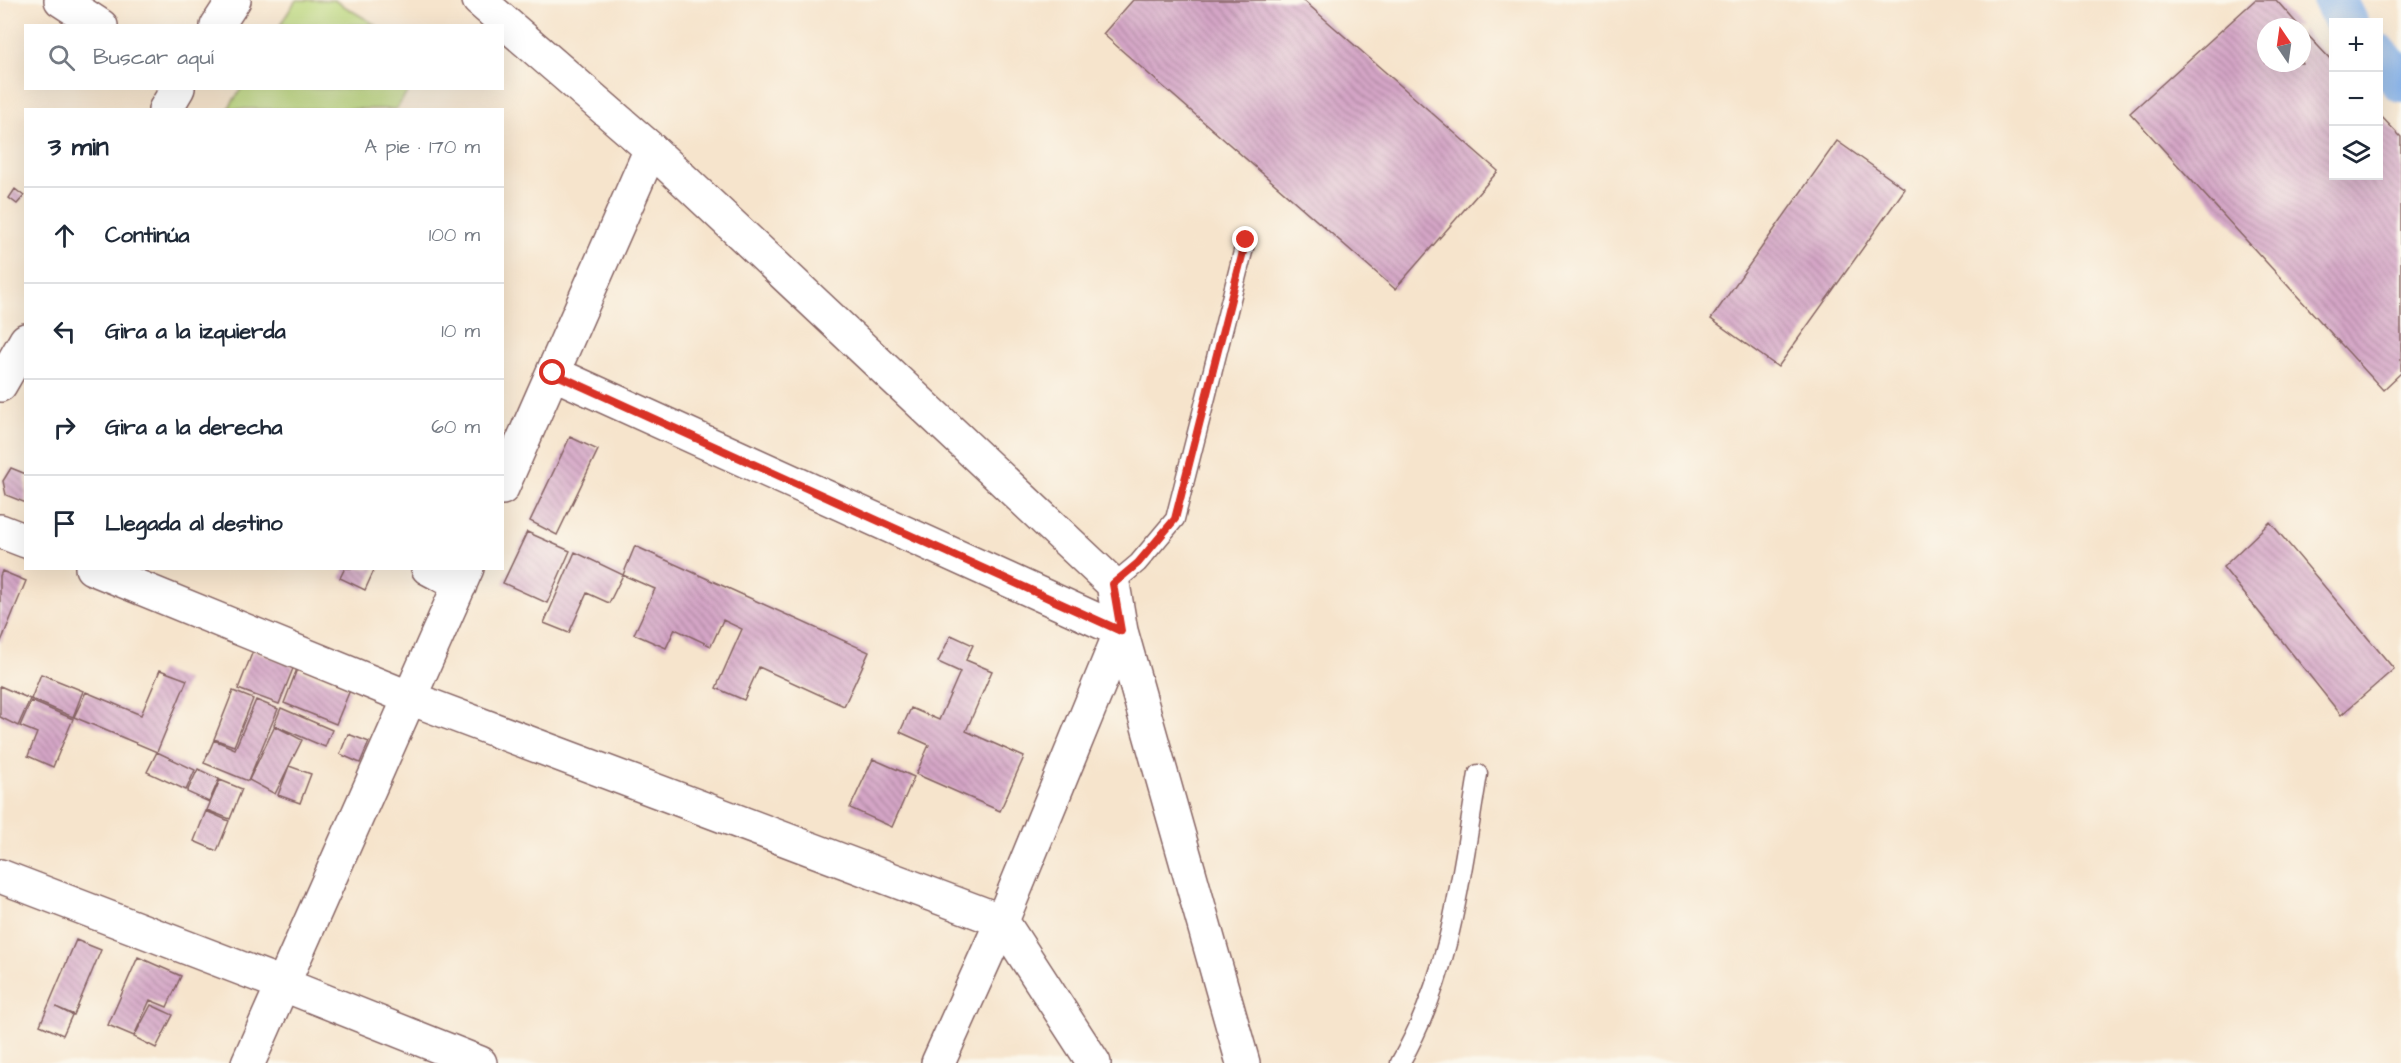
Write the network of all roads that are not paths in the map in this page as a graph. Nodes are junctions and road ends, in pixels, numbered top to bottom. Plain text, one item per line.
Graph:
1 (61, 0) edge
2 (234, 0) edge
3 (479, 0) edge
4 (98, 24) edge
5 (218, 24) edge
6 (176, 90) edge
7 (166, 108) edge
8 (651, 149) junction
9 (1246, 240) dead end
10 (18, 344) edge
11 (553, 373) junction
12 (0, 385) edge
13 (504, 483) edge
14 (0, 531) edge
15 (24, 540) edge
16 (97, 570) edge
17 (436, 570) edge
18 (463, 577) edge
19 (1113, 584) junction
20 (1121, 631) junction
21 (410, 698) junction
22 (1478, 774) dead end
23 (0, 876) edge
24 (1002, 921) junction
25 (282, 984) junction
26 (248, 1063) edge
27 (480, 1063) edge
28 (938, 1063) edge
29 (1095, 1063) edge
30 (1243, 1063) edge
31 (1400, 1063) edge

1 - 4 street
2 - 5 street
3 - 8 street
6 - 7 street
8 - 11 street
8 - 19 street
9 - 19 lane
10 - 12 street
11 - 13 street
11 - 20 street
14 - 15 street
16 - 21 street
17 - 18 street
18 - 21 street
19 - 20 street
20 - 24 street
20 - 30 street
21 - 24 street
21 - 25 street
22 - 31 lane
23 - 25 street
24 - 28 street
24 - 29 street
25 - 26 street
25 - 27 street

